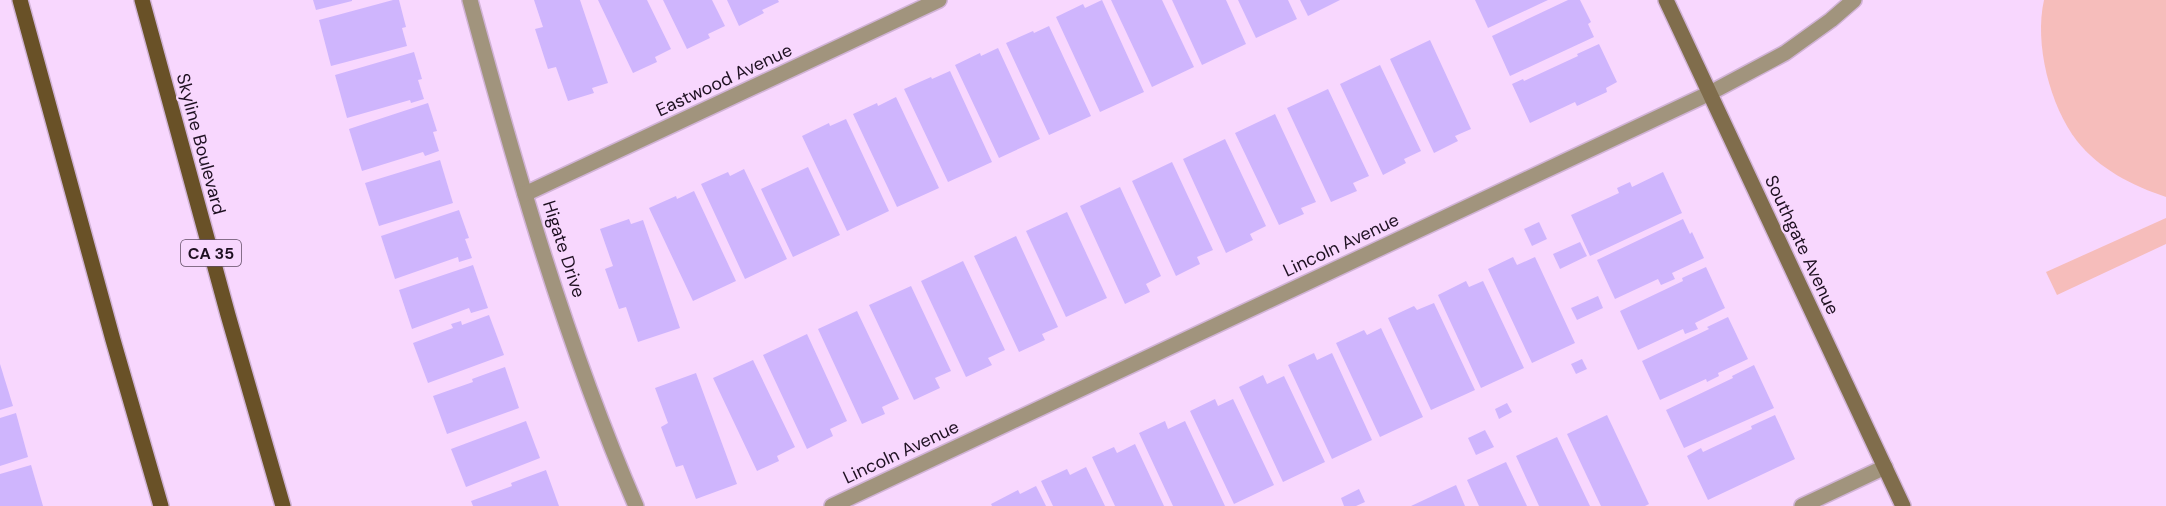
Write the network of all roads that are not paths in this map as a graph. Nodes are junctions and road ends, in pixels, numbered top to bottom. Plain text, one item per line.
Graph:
1 (20, 0) edge
2 (142, 0) edge
3 (470, 0) edge
4 (939, 0) edge
5 (1666, 0) edge
6 (1854, 0) edge
7 (1710, 93) junction
8 (525, 194) junction
9 (1885, 467) junction
10 (161, 506) edge
11 (283, 506) edge
12 (636, 506) edge
13 (832, 506) edge
14 (1802, 506) edge
15 (1903, 506) edge

1 - 10 main road
2 - 11 main road, Skyline Boulevard / CA 35
3 - 8 street, Higate Drive
4 - 8 street, Eastwood Avenue
5 - 7 street, Southgate Avenue
6 - 7 street, Lincoln Avenue
7 - 9 street, Southgate Avenue
7 - 13 street, Lincoln Avenue
8 - 12 street, Higate Drive
9 - 14 street
9 - 15 street, Southgate Avenue

